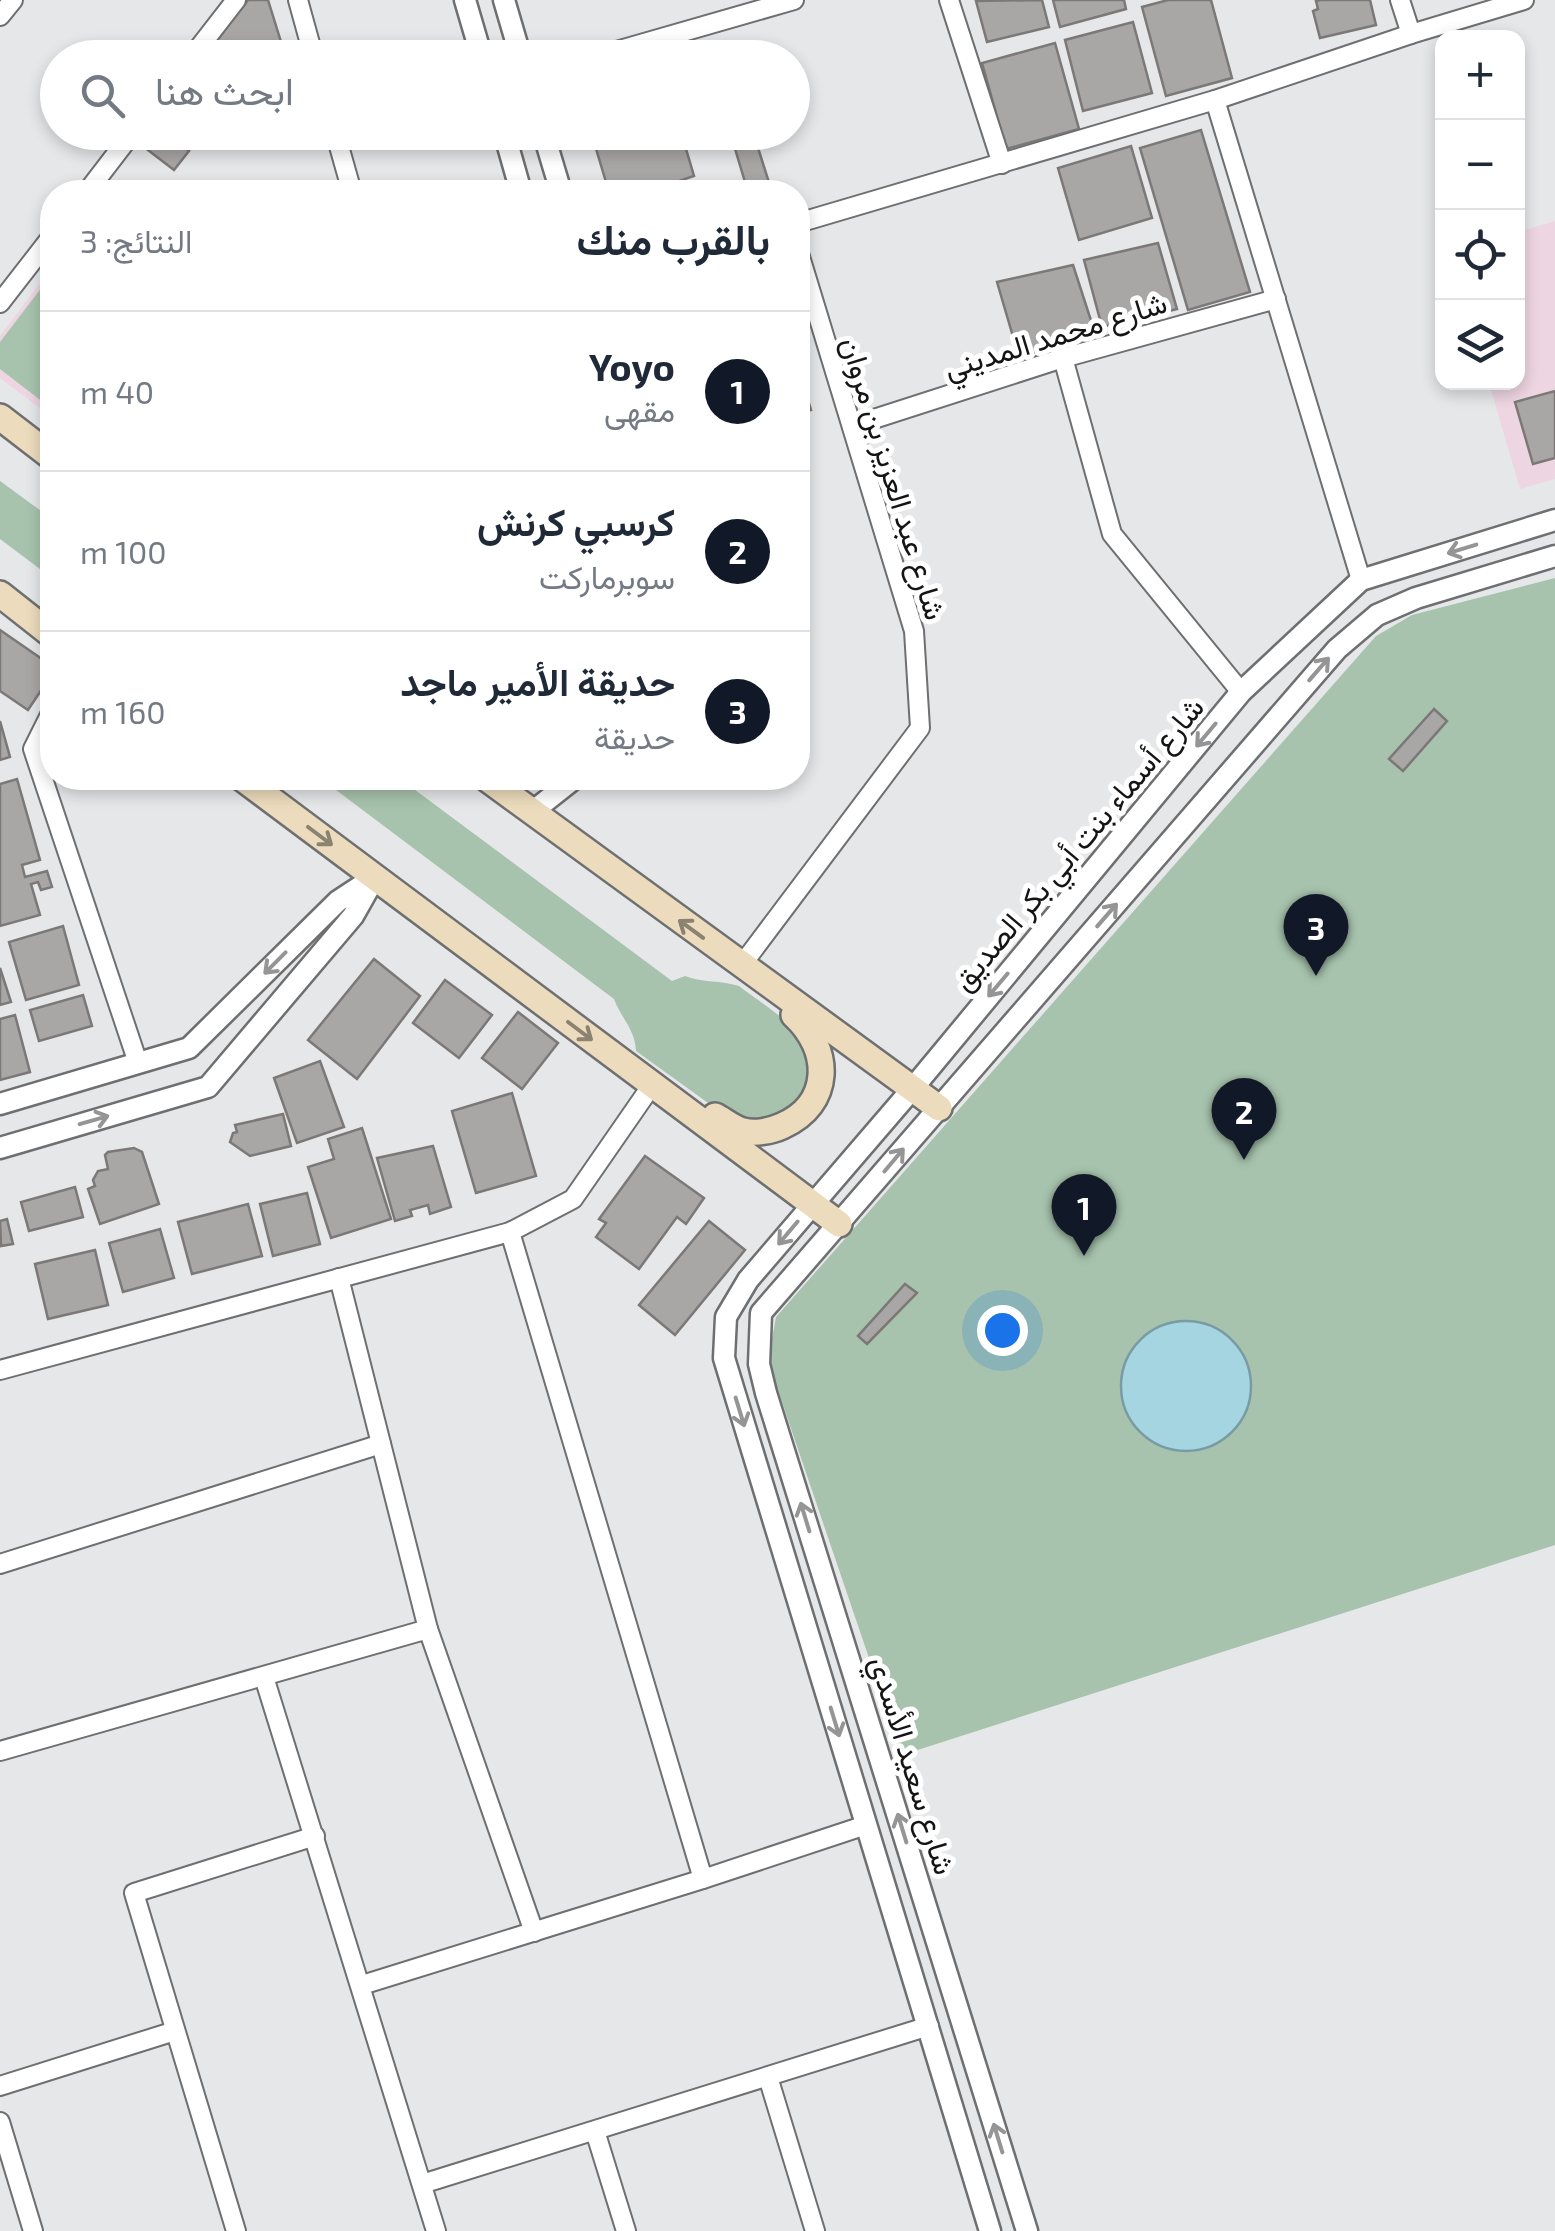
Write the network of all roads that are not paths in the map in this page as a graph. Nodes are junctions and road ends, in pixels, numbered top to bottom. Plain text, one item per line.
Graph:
1 (12, 0) edge
2 (236, 0) edge
3 (298, 0) edge
4 (465, 0) edge
5 (504, 0) edge
6 (794, 0) edge
7 (949, 0) edge
8 (1400, 0) edge
9 (1524, 0) edge
10 (729, 9) edge
11 (0, 16) edge
12 (1411, 34) junction
13 (205, 40) edge
14 (309, 40) edge
15 (477, 40) edge
16 (516, 40) edge
17 (642, 40) edge
18 (1215, 100) junction
19 (120, 150) edge
20 (340, 150) edge
21 (509, 150) edge
22 (548, 150) edge
23 (1002, 164) junction
24 (555, 172) junction
25 (97, 180) edge
26 (349, 180) edge
27 (517, 180) edge
28 (539, 180) edge
29 (557, 180) edge
30 (810, 220) edge
31 (40, 251) edge
32 (810, 289) edge
33 (1276, 299) junction
34 (0, 303) edge
35 (1063, 358) junction
36 (0, 417) edge
37 (852, 426) junction
38 (40, 448) edge
39 (1555, 520) edge
40 (1555, 556) edge
41 (1361, 580) junction
42 (0, 594) edge
43 (40, 626) edge
44 (1242, 692) junction
45 (40, 735) edge
46 (40, 769) edge
47 (47, 790) edge
48 (258, 790) edge
49 (502, 790) edge
50 (542, 790) edge
51 (560, 790) edge
52 (532, 812) junction
53 (375, 877) junction
54 (742, 966) junction
55 (138, 1063) junction
56 (652, 1085) junction
57 (913, 1088) junction
58 (0, 1104) edge
59 (938, 1108) junction
60 (0, 1148) edge
61 (813, 1202) junction
62 (839, 1224) junction
63 (510, 1232) junction
64 (340, 1278) junction
65 (726, 1316) joint
66 (0, 1370) edge
67 (381, 1444) junction
68 (0, 1564) edge
69 (428, 1629) junction
70 (264, 1676) junction
71 (0, 1751) edge
72 (866, 1825) junction
73 (315, 1836) junction
74 (703, 1879) junction
75 (534, 1932) junction
76 (362, 1985) junction
77 (929, 2026) junction
78 (175, 2031) junction
79 (768, 2077) junction
80 (0, 2086) edge
81 (0, 2122) edge
82 (595, 2131) junction
83 (422, 2184) junction
84 (33, 2231) edge
85 (236, 2231) edge
86 (436, 2231) edge
87 (626, 2231) edge
88 (815, 2231) edge
89 (990, 2231) edge
90 (1028, 2231) edge

1 - 11 street
2 - 13 street
3 - 14 street
4 - 15 street
5 - 16 street
6 - 10 street
7 - 23 street
8 - 12 street
9 - 12 street
10 - 17 street
12 - 18 street
18 - 23 street
18 - 33 street
19 - 25 street
20 - 26 street
21 - 27 street
22 - 24 street
23 - 30 street
24 - 28 street
24 - 29 street
31 - 34 street
32 - 37 street, شارع عبد العزيز بن مروان
33 - 35 street, شارع محمد المديني
33 - 41 street
35 - 37 street, شارع محمد المديني
35 - 44 street
36 - 38 main road
37 - 54 street, شارع عبد العزيز بن مروان
39 -> 41 street, شارع أسماء بنت أبي بكر الصديق
59 -> 40 street
41 - 44 street, شارع أسماء بنت أبي بكر الصديق
42 - 43 main road
44 -> 57 street, شارع أسماء بنت أبي بكر الصديق
45 - 46 street
47 - 55 street
48 -> 53 main road
49 - 52 main road
50 - 52 street
51 - 52 street
54 -> 52 main road
53 -> 55 street
53 -> 56 main road
60 -> 53 street
54 - 56 main road
54 - 57 main road
55 - 58 street
56 - 61 main road
56 - 63 street
57 - 59 main road
57 - 61 street, شارع أسماء بنت أبي بكر الصديق
62 -> 59 street
61 - 62 main road
61 -> 65 street, شارع أسماء بنت أبي بكر الصديق
90 -> 62 street, شارع سعيد الأسدي
63 - 64 street
63 - 74 street
64 - 66 street
64 - 67 street
65 -> 72 street, شارع سعيد الأسدي
67 - 68 street
67 - 69 street
69 - 70 street
69 - 75 street
70 - 71 street
70 - 73 street
72 - 74 street
72 - 77 street, شارع سعيد الأسدي
73 - 76 street
73 - 78 street
74 - 75 street
75 - 76 street
76 - 83 street
77 - 79 street
77 - 89 street, شارع سعيد الأسدي
78 - 80 street
78 - 85 street
79 - 82 street
79 - 88 street
81 - 84 street
82 - 83 street
82 - 87 street
83 - 86 street

